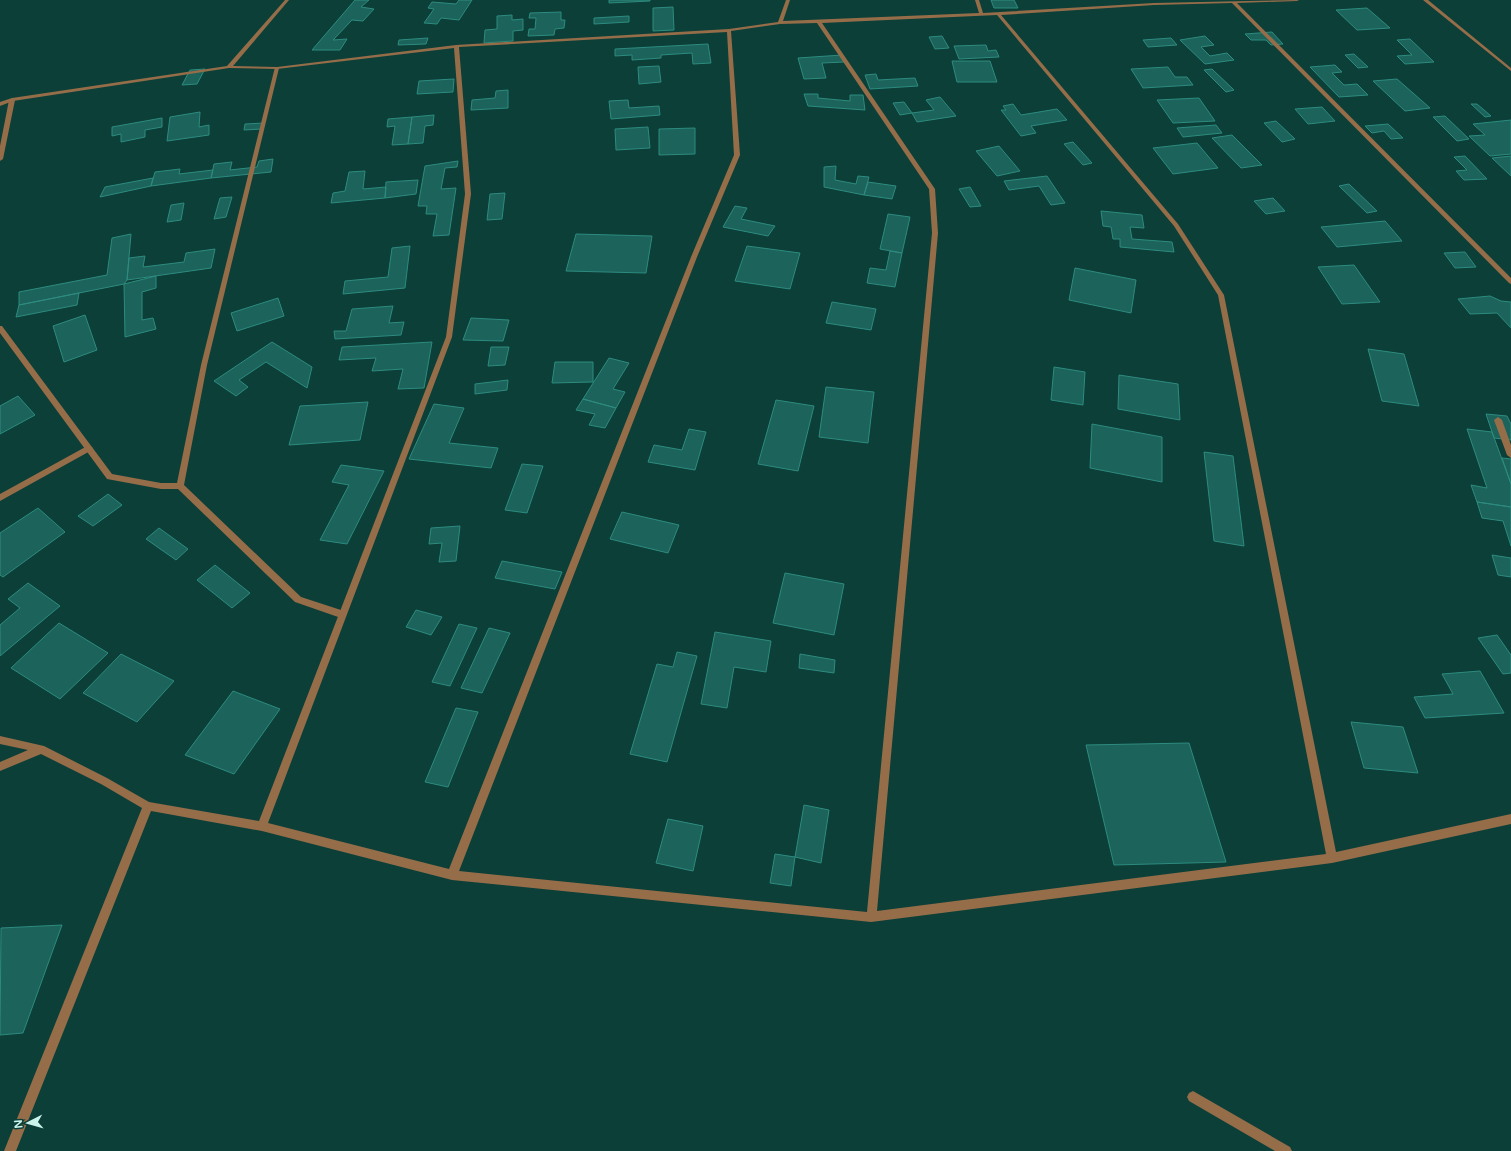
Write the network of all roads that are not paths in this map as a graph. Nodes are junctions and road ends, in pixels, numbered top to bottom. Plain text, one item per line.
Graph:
1 (287, 0) edge
2 (788, 0) edge
3 (977, 0) edge
4 (1297, 0) edge
5 (1425, 0) edge
6 (1153, 2) edge
7 (1234, 3) junction
8 (981, 14) junction
9 (998, 14) junction
10 (819, 22) junction
11 (780, 23) junction
12 (729, 30) junction
13 (456, 46) junction
14 (229, 67) junction
15 (277, 68) junction
16 (1511, 70) edge
17 (12, 100) junction
18 (0, 104) edge
19 (0, 159) edge
20 (1511, 282) edge
21 (0, 328) edge
22 (1498, 420) dead end
23 (89, 448) junction
24 (1511, 455) edge
25 (180, 486) junction
26 (0, 498) edge
27 (342, 614) junction
28 (0, 740) edge
29 (41, 749) junction
30 (0, 767) edge
31 (148, 806) junction
32 (1511, 819) edge
33 (262, 826) junction
34 (1332, 858) junction
35 (452, 875) junction
36 (870, 916) junction
37 (1193, 1097) dead end
38 (10, 1151) edge
39 (1286, 1151) edge

1 - 14 street
2 - 11 street
3 - 8 street
4 - 7 street
5 - 16 street
6 - 7 street
6 - 9 street
7 - 20 street
8 - 9 street
8 - 10 street
9 - 34 street
10 - 11 street
10 - 36 street
11 - 12 street
12 - 13 street
12 - 35 street
13 - 15 street
13 - 27 street
14 - 15 street
14 - 17 street
15 - 25 street
17 - 18 street
17 - 19 street
21 - 23 street
22 - 24 street
23 - 25 street
23 - 26 street
25 - 27 street
27 - 33 street
28 - 29 street
29 - 30 street
29 - 31 street
31 - 33 street
31 - 38 street
32 - 34 street
33 - 35 street
34 - 36 street
35 - 36 street
37 - 39 street

